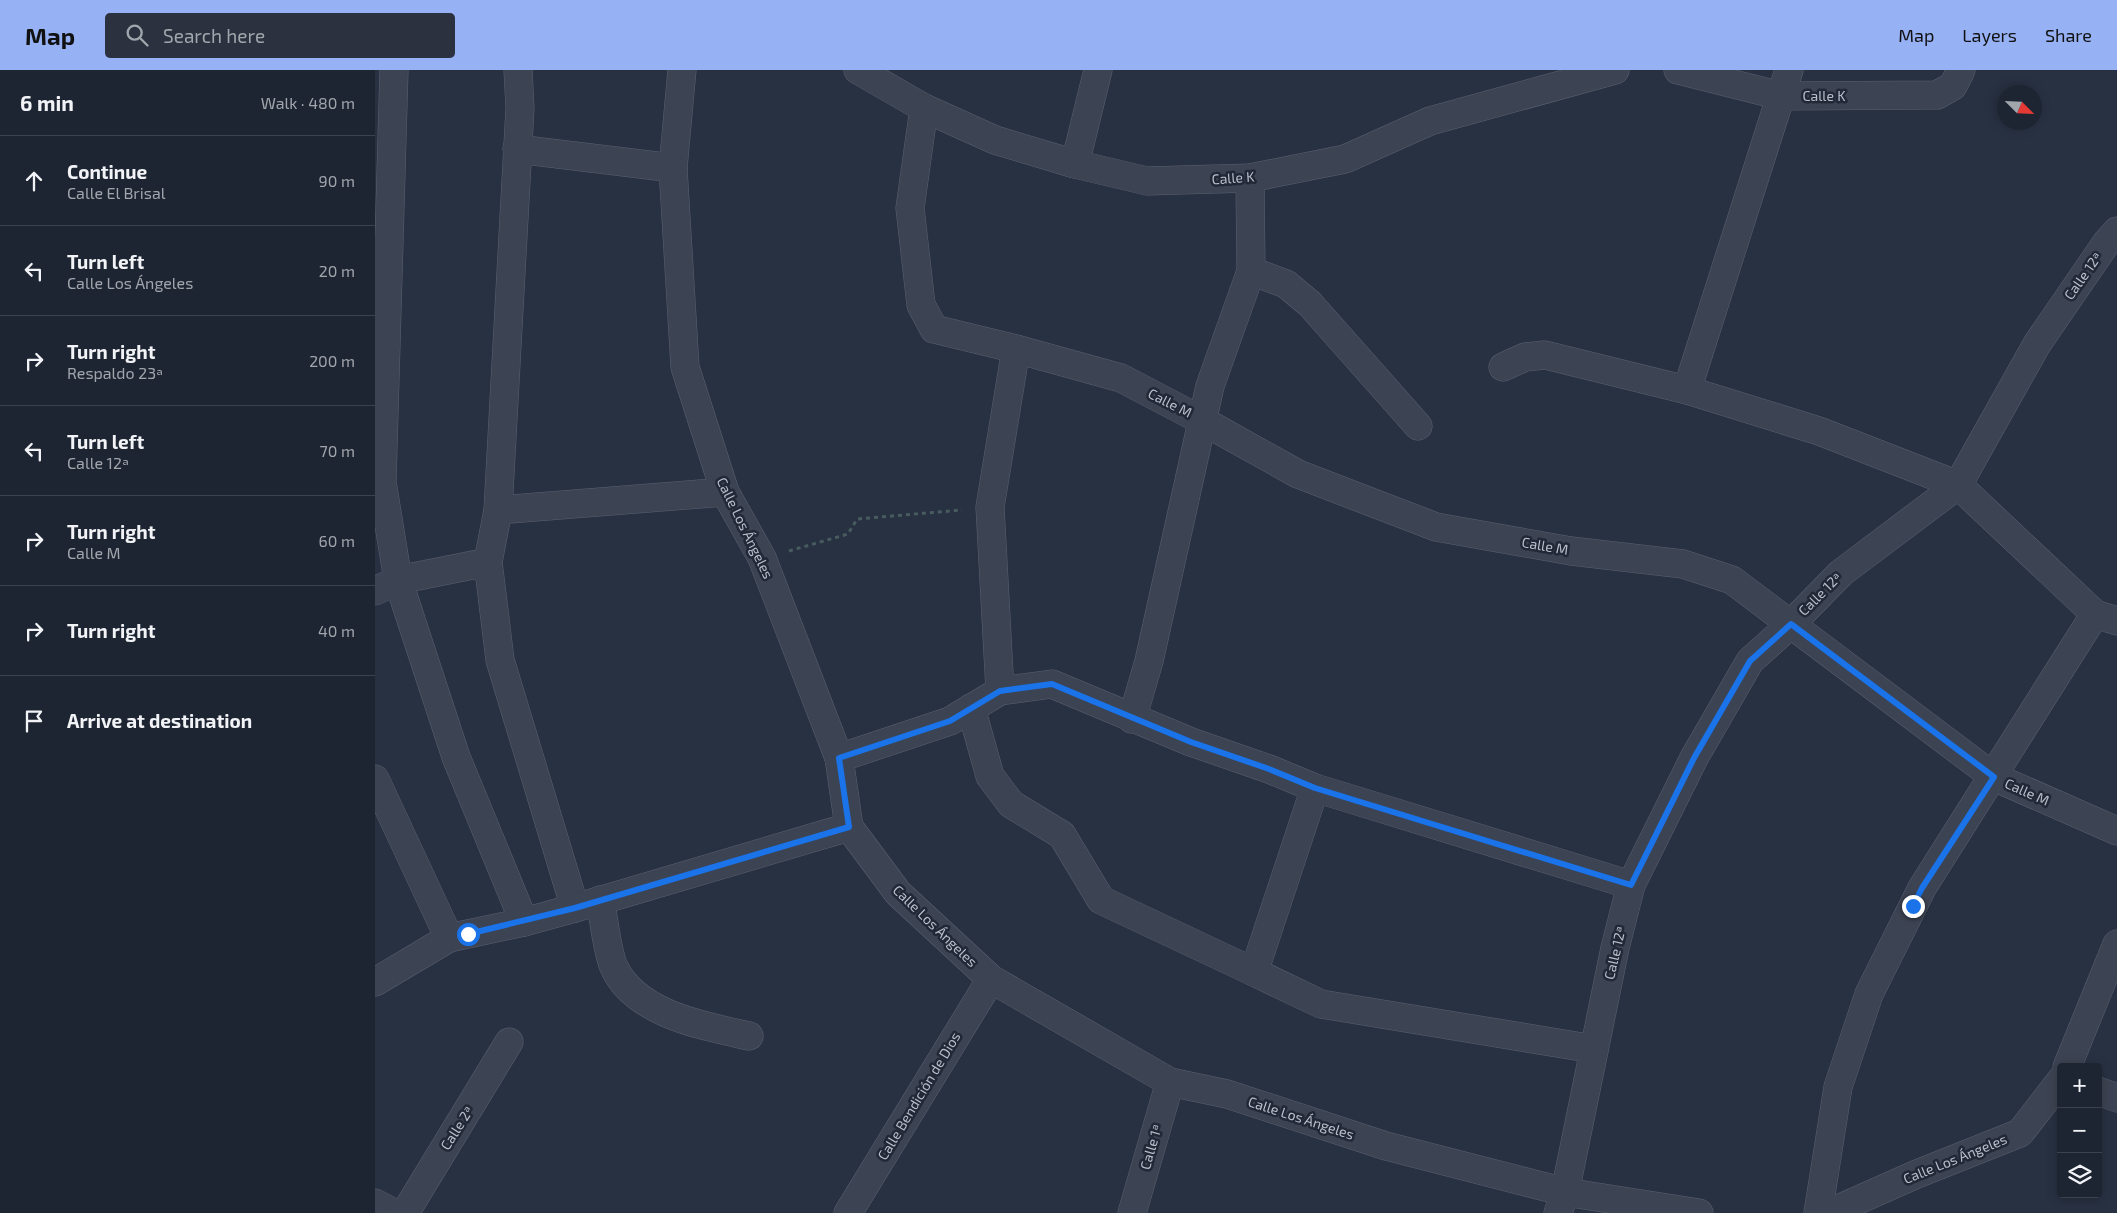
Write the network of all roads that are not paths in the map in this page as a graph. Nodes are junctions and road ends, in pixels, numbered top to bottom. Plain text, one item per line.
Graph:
1 (394, 70) edge
2 (518, 70) edge
3 (682, 70) edge
4 (858, 70) edge
5 (1098, 70) edge
6 (1615, 70) edge
7 (1678, 70) edge
8 (1789, 70) edge
9 (1961, 70) edge
10 (1781, 96) junction
11 (925, 108) junction
12 (517, 149) junction
13 (1075, 164) junction
14 (673, 168) junction
15 (1249, 178) junction
16 (2117, 231) edge
17 (1251, 271) junction
18 (1016, 349) junction
19 (1503, 367) dead end
20 (1687, 390) junction
21 (1203, 420) junction
22 (1418, 426) dead end
23 (1958, 485) junction
24 (725, 492) junction
25 (498, 510) junction
26 (488, 562) junction
27 (386, 586) edge
28 (2106, 618) edge
29 (1791, 624) junction
30 (1000, 691) junction
31 (971, 708) junction
32 (1132, 719) junction
33 (839, 758) junction
34 (1994, 777) junction
35 (375, 779) edge
36 (1315, 788) junction
37 (849, 827) junction
38 (2117, 832) edge
39 (1631, 885) junction
40 (587, 904) junction
41 (524, 922) junction
42 (449, 938) junction
43 (2117, 944) edge
44 (1254, 972) junction
45 (991, 979) junction
46 (375, 982) edge
47 (749, 1036) dead end
48 (509, 1042) dead end
49 (1593, 1048) junction
50 (2069, 1063) edge
51 (1170, 1082) junction
52 (2057, 1085) edge
53 (2102, 1092) edge
54 (2117, 1098) edge
55 (375, 1203) edge
56 (1561, 1203) edge
57 (394, 1213) edge
58 (405, 1213) edge
59 (848, 1213) edge
60 (1132, 1213) edge
61 (1699, 1213) edge
62 (1818, 1213) edge
63 (1829, 1213) edge

1 - 27 street
2 - 12 street
3 - 14 street, Calle Los Ángeles
4 - 11 street, Calle K
5 - 13 street
6 - 15 street, Calle K
7 - 10 street, Calle K
8 - 10 street
9 - 10 street, Calle K
10 - 20 street
11 - 13 street, Calle K
11 - 18 street, Calle M
12 - 14 street
12 - 25 street
13 - 15 street, Calle K
14 - 24 street, Calle Los Ángeles
15 - 17 street
16 - 23 street, Calle 12ª
17 - 21 street
17 - 22 street
18 - 21 street, Calle M
18 - 30 street
19 - 20 street
20 - 23 street
21 - 29 street, Calle M
21 - 32 street
23 - 28 street
23 - 29 street, Calle 12ª
24 - 25 street
24 - 33 street, Calle Los Ángeles
25 - 26 street
26 - 27 street
26 - 40 street
27 - 41 street
28 - 34 street
29 - 34 street, Calle M
29 - 39 street, Calle 12ª
30 - 31 street
30 - 32 street
31 - 33 street
31 - 44 street
32 - 36 street
33 - 37 street, Calle Los Ángeles
34 - 38 street, Calle M
34 - 62 street
35 - 42 street
36 - 39 street
36 - 44 street
37 - 40 street
37 - 45 street, Calle Los Ángeles
39 - 49 street, Calle 12ª
40 - 41 street
40 - 47 street
41 - 42 street
42 - 46 street
43 - 50 street
44 - 49 street
45 - 51 street, Calle Los Ángeles
45 - 59 street, Calle Bendición de Dios
48 - 58 street, Calle 2ª
49 - 56 street, Calle 12ª
51 - 56 street, Calle Los Ángeles
51 - 60 street, Calle 1ª
52 - 63 street, Calle Los Ángeles
53 - 54 street
55 - 57 street
56 - 61 street, Calle Los Ángeles

